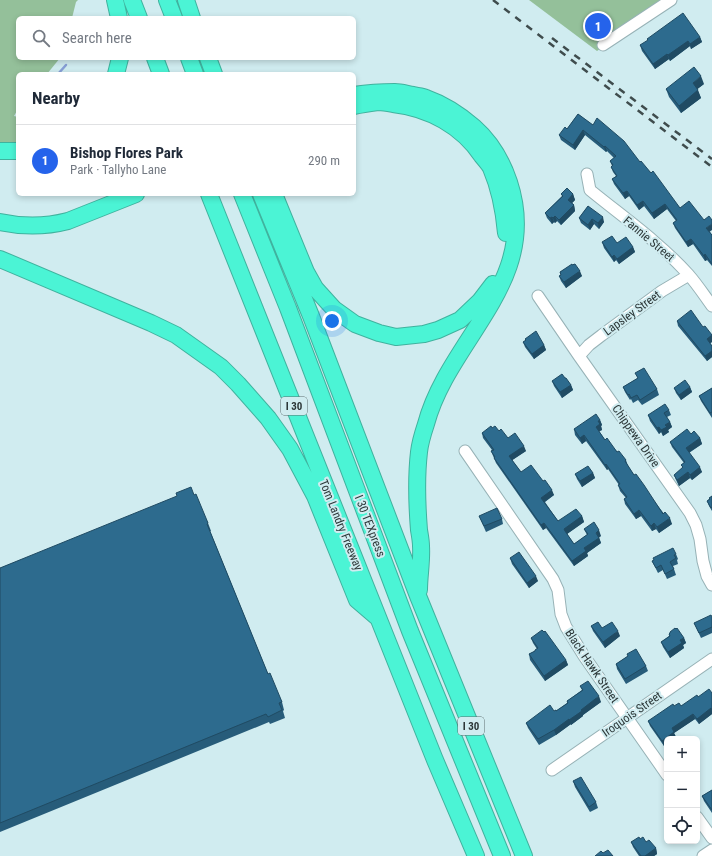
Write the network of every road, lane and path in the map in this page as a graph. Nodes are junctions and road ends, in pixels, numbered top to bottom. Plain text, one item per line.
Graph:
1 (115, 0) edge
2 (132, 0) edge
3 (167, 0) edge
4 (186, 0) edge
5 (672, 0) edge
6 (119, 16) edge
7 (138, 16) edge
8 (173, 16) edge
9 (191, 16) edge
10 (603, 45) dead end
11 (120, 60) edge
12 (156, 60) edge
13 (190, 60) edge
14 (209, 60) edge
15 (116, 72) edge
16 (160, 72) edge
17 (194, 72) edge
18 (213, 72) edge
19 (356, 95) edge
20 (379, 97) junction
21 (356, 106) edge
22 (0, 151) edge
23 (16, 151) edge
24 (587, 174) dead end
25 (106, 196) edge
26 (129, 196) edge
27 (210, 196) edge
28 (243, 196) edge
29 (262, 196) edge
30 (275, 196) edge
31 (83, 210) junction
32 (0, 211) edge
33 (0, 222) edge
34 (0, 259) edge
35 (689, 274) junction
36 (538, 296) dead end
37 (712, 306) edge
38 (579, 356) junction
39 (465, 452) dead end
40 (712, 585) edge
41 (418, 596) junction
42 (379, 619) junction
43 (712, 659) edge
44 (627, 718) junction
45 (552, 770) dead end
46 (665, 772) edge
47 (700, 821) edge
48 (712, 838) edge
49 (712, 850) edge
50 (476, 856) edge
51 (502, 856) edge
52 (524, 856) edge
53 (703, 856) edge

1 - 6 highway
2 - 7 highway
3 - 8 highway
4 - 9 highway
5 - 10 street
11 - 15 highway
12 - 16 highway
13 - 17 highway
14 - 18 highway
19 - 20 highway
20 - 21 highway
20 - 30 highway
20 - 41 highway
22 - 23 highway
24 - 35 street, Fannie Street
25 - 31 highway
26 - 31 highway
27 - 42 highway, Tom Landry Freeway / I 30
28 - 51 highway, I 30 TEXpress
29 - 41 highway, I 30
31 - 32 highway
31 - 33 highway
34 - 42 highway
35 - 37 street, Fannie Street
35 - 38 street, Lapsley Street
36 - 38 street, Chippewa Drive
38 - 40 street, Chippewa Drive
39 - 44 street, Black Hawk Street
41 - 52 highway, I 30
42 - 50 highway, Tom Landry Freeway / I 30
43 - 44 street, Iroquois Street
44 - 45 street, Iroquois Street
44 - 46 street, Black Hawk Street
47 - 48 street
49 - 53 street

